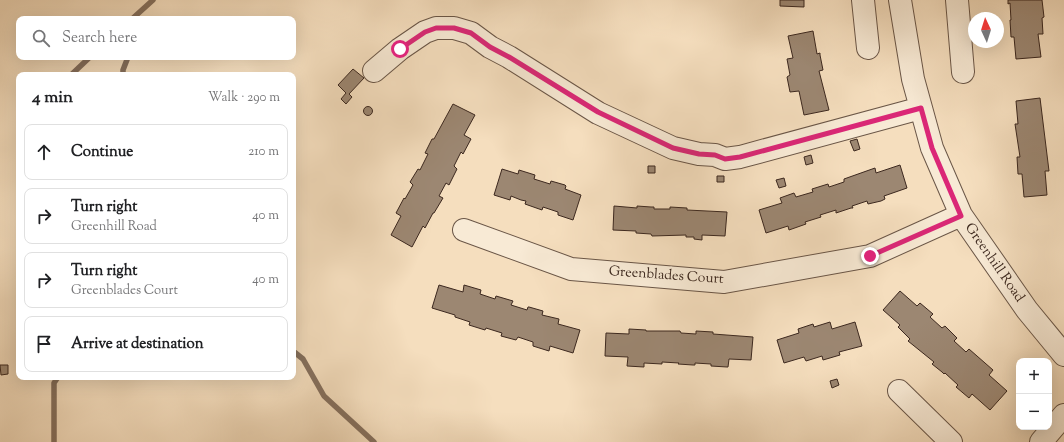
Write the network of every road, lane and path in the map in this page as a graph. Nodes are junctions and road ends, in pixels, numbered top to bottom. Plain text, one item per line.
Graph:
1 (863, 0) edge
2 (900, 0) edge
3 (957, 0) edge
4 (868, 48) dead end
5 (374, 72) dead end
6 (963, 72) dead end
7 (921, 108) junction
8 (961, 216) junction
9 (464, 230) dead end
10 (1064, 355) edge
11 (899, 391) dead end
12 (1064, 415) edge
13 (951, 442) edge
14 (1040, 442) edge

1 - 4 street
2 - 7 street, Greenhill Road
3 - 6 street
5 - 7 street
7 - 8 street, Greenhill Road
8 - 9 street, Greenblades Court
8 - 10 street, Greenhill Road
11 - 13 street
12 - 14 street

